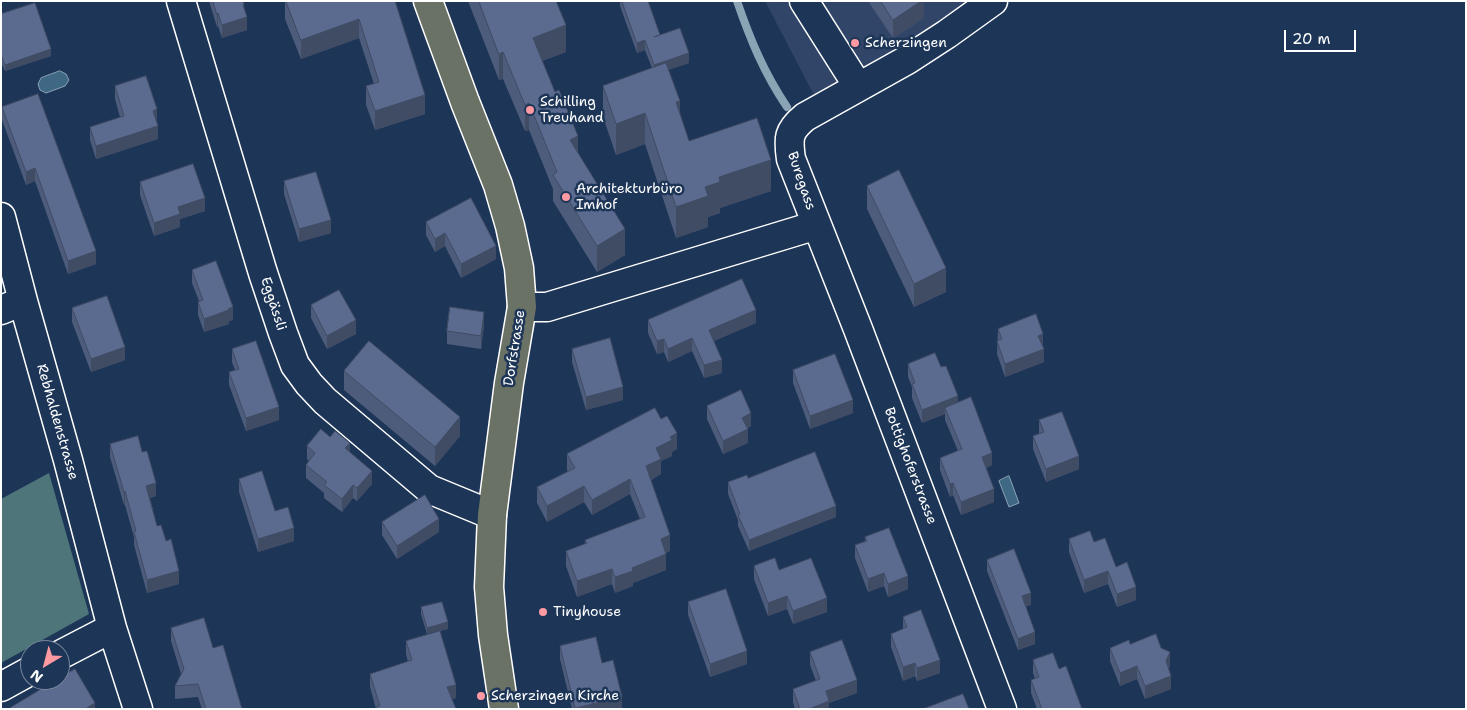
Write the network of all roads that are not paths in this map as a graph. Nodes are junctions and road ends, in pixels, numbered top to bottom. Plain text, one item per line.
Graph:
1 (181, 1) edge
2 (428, 1) edge
3 (804, 1) edge
4 (993, 1) edge
5 (857, 88) junction
6 (1, 217) edge
7 (817, 225) junction
8 (12, 306) edge
9 (522, 307) junction
10 (492, 515) junction
11 (112, 628) junction
12 (70, 649) edge
13 (20, 677) edge
14 (1, 687) edge
15 (138, 709) edge
16 (504, 709) edge
17 (1002, 709) edge

1 - 10 street, Eggässli
2 - 9 main road, Dorfstrasse
3 - 5 street
4 - 5 street, Buregass
5 - 7 street, Buregass
6 - 8 street, Rebhaldenstrasse
7 - 9 street, Buregass
7 - 17 street, Bottighoferstrasse
8 - 11 street, Rebhaldenstrasse
9 - 10 main road, Dorfstrasse
10 - 16 main road, Dorfstrasse
11 - 12 street
11 - 15 street, Rebhaldenstrasse
13 - 14 street

